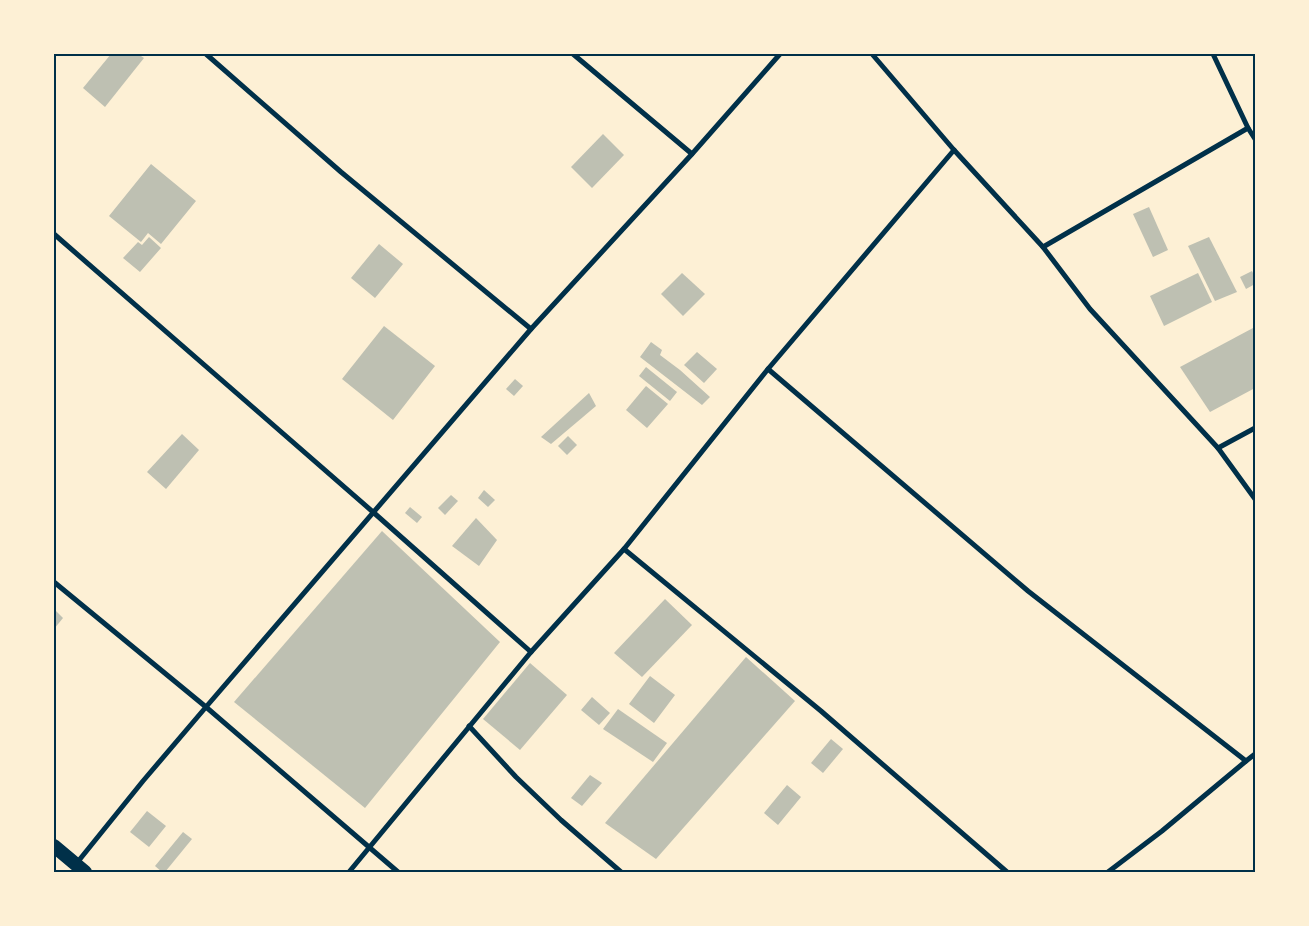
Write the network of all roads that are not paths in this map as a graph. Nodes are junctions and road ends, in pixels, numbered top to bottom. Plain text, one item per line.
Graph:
1 (206, 54) edge
2 (573, 54) edge
3 (780, 54) edge
4 (872, 54) edge
5 (1213, 54) edge
6 (1248, 128) junction
7 (1255, 139) edge
8 (954, 150) junction
9 (692, 154) junction
10 (54, 234) edge
11 (1043, 247) junction
12 (531, 329) junction
13 (768, 369) junction
14 (1255, 428) edge
15 (1218, 448) junction
16 (1255, 499) edge
17 (373, 512) junction
18 (624, 549) junction
19 (54, 582) edge
20 (531, 652) junction
21 (206, 708) junction
22 (470, 726) junction
23 (1255, 754) edge
24 (1246, 761) junction
25 (54, 846) edge
26 (369, 847) junction
27 (80, 868) edge
28 (348, 872) edge
29 (398, 872) edge
30 (621, 872) edge
31 (1008, 872) edge
32 (1108, 872) edge

1 - 12 street
2 - 9 street
3 - 9 street
4 - 8 street
5 - 6 street
6 - 7 street
6 - 11 street
8 - 11 street
8 - 13 street
9 - 12 street
10 - 17 street
11 - 15 street
12 - 17 street
13 - 18 street
13 - 24 street
14 - 15 street
15 - 16 street
17 - 20 street
17 - 21 street
18 - 20 street
18 - 31 street
19 - 21 street
20 - 22 street
21 - 26 street
21 - 27 street
22 - 26 street
22 - 30 street
23 - 24 street
24 - 32 street
25 - 27 highway
26 - 28 street
26 - 29 street

